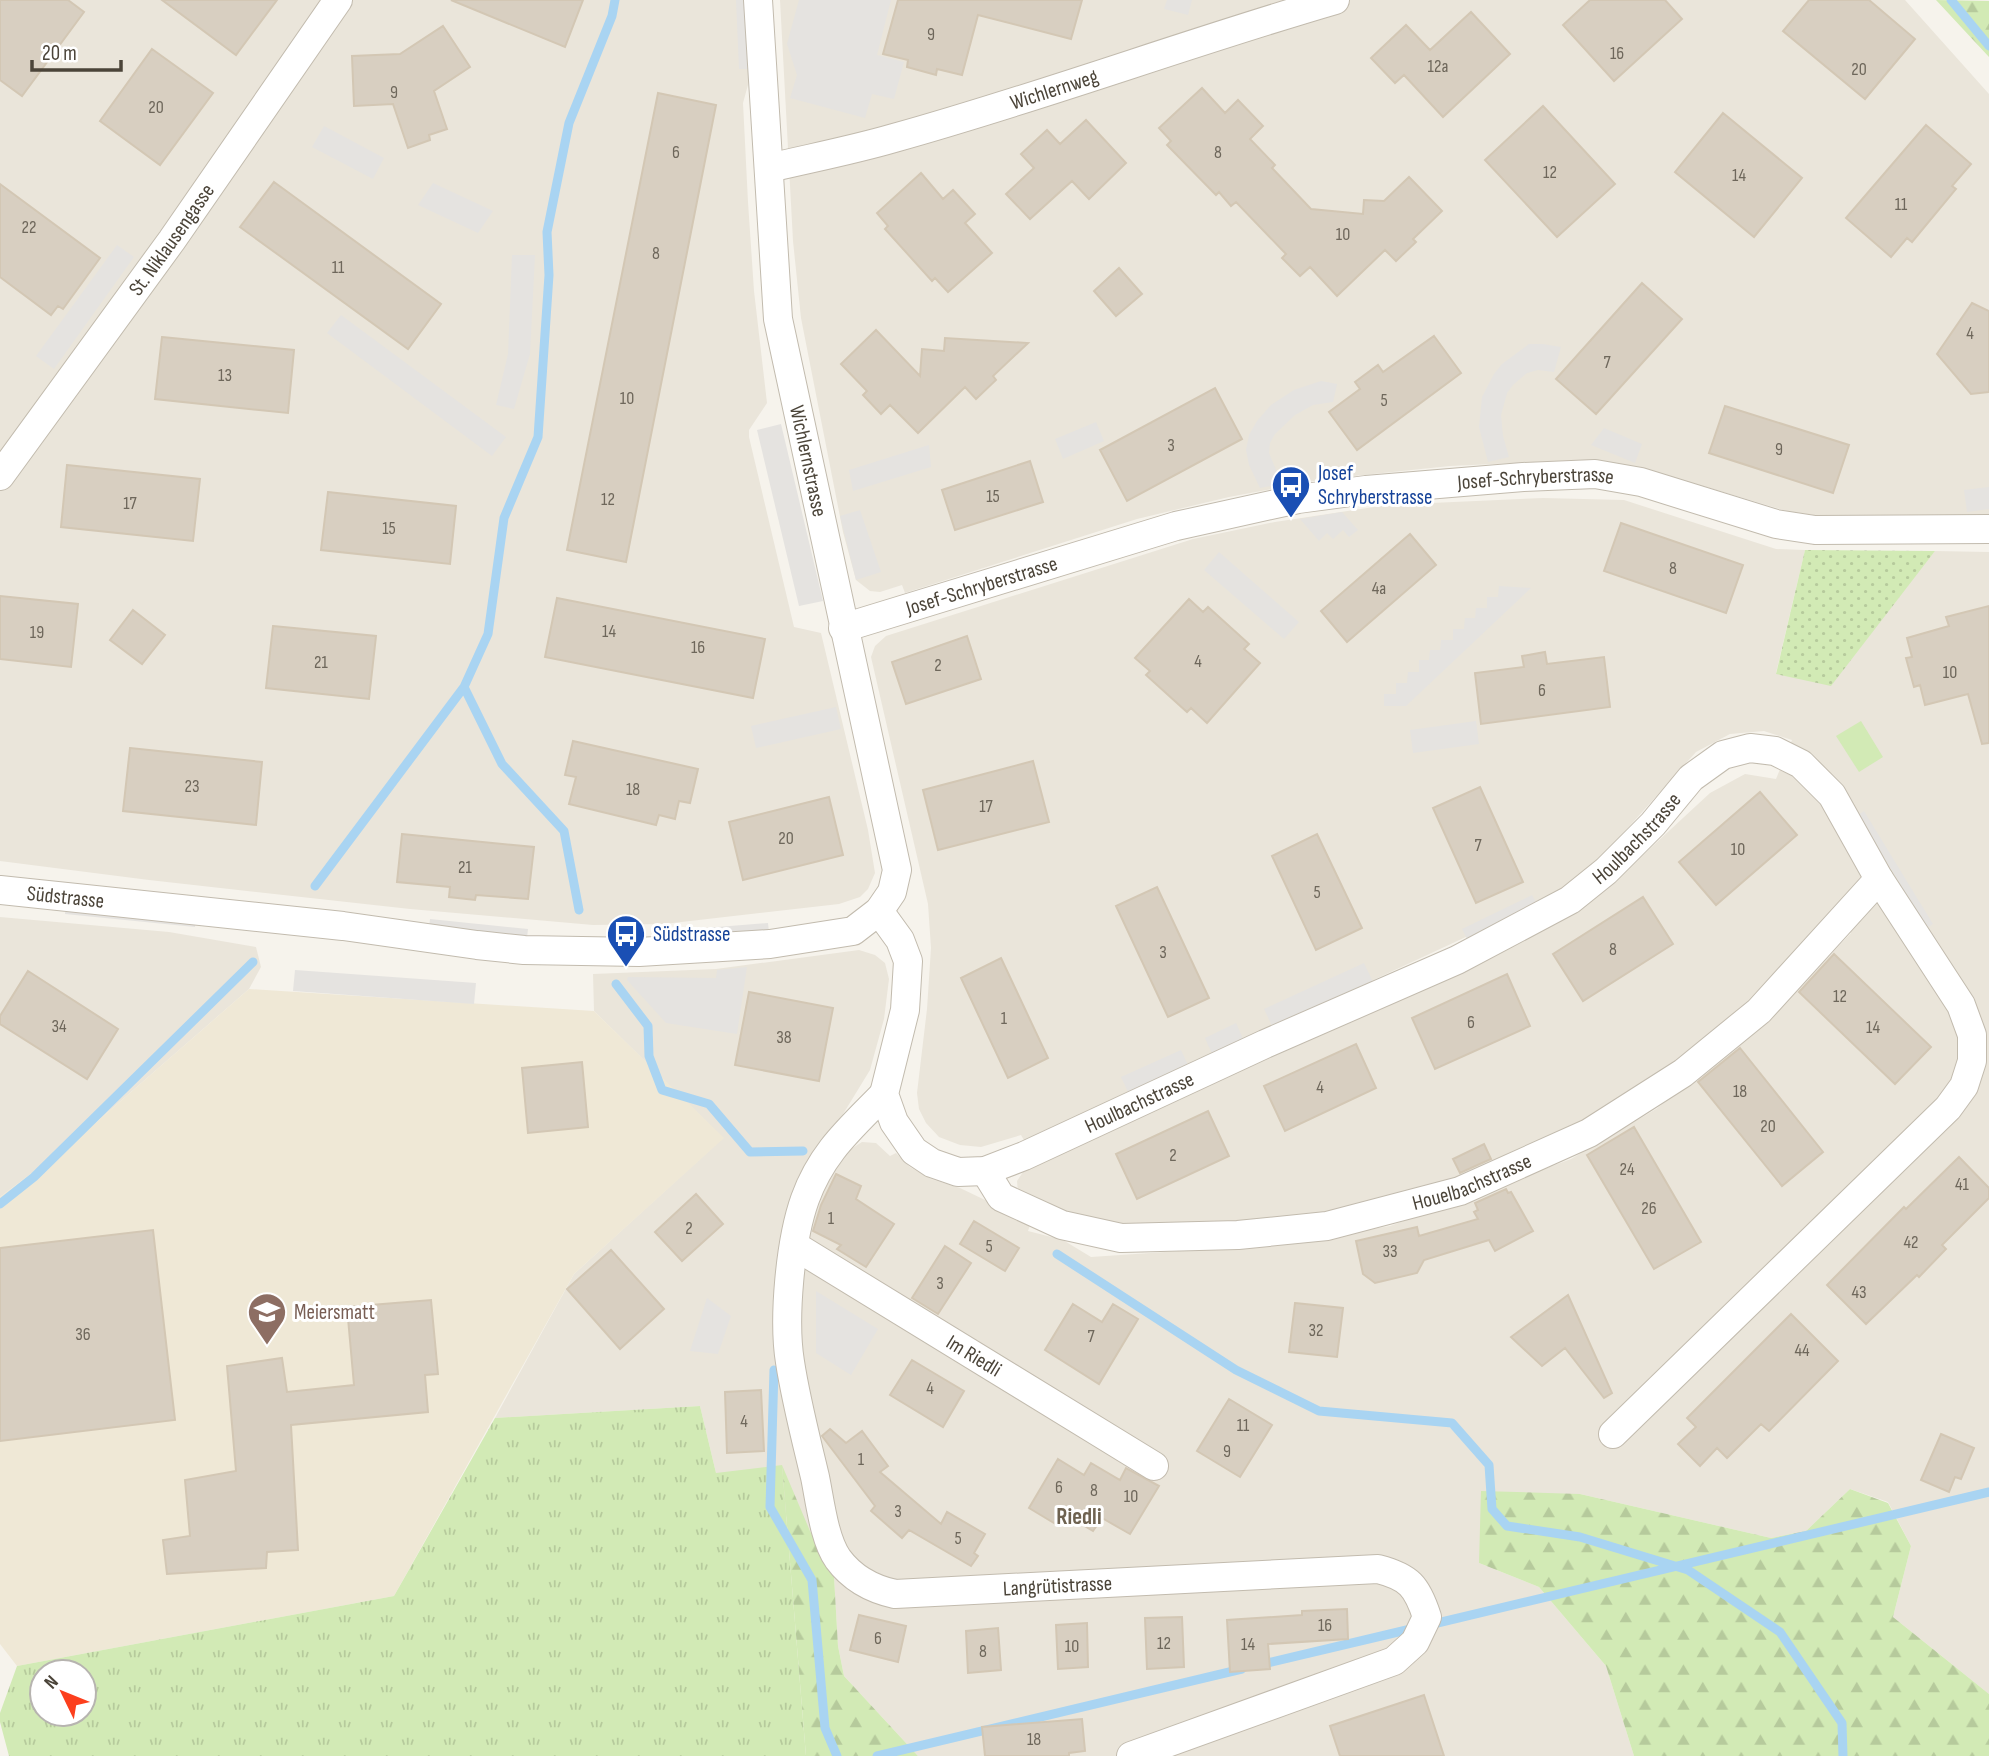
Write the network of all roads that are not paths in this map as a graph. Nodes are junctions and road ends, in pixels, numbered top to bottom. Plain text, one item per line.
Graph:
1 (338, 0) edge
2 (758, 0) edge
3 (1335, 0) edge
4 (769, 168) junction
5 (0, 476) edge
6 (1989, 529) edge
7 (844, 628) junction
8 (1879, 879) junction
9 (0, 890) edge
10 (879, 911) junction
11 (884, 1094) junction
12 (985, 1171) junction
13 (795, 1246) junction
14 (1613, 1434) dead end
15 (1154, 1466) dead end
16 (1130, 1756) edge

1 - 5 street, St. Niklausengasse
2 - 4 street, Wichlernstrasse
3 - 4 street, Wichlernweg
4 - 7 street, Wichlernstrasse
6 - 7 street, Josef-Schryberstrasse
7 - 10 street, Wichlernstrasse
8 - 12 street, Houelbachstrasse
8 - 12 street, Houlbachstrasse
8 - 14 street, Houlbachstrasse
9 - 10 street, Südstrasse
10 - 11 street
11 - 12 street, Houlbachstrasse
11 - 13 street, Langrütistrasse
13 - 15 street, Im Riedli
13 - 16 street, Langrütistrasse

